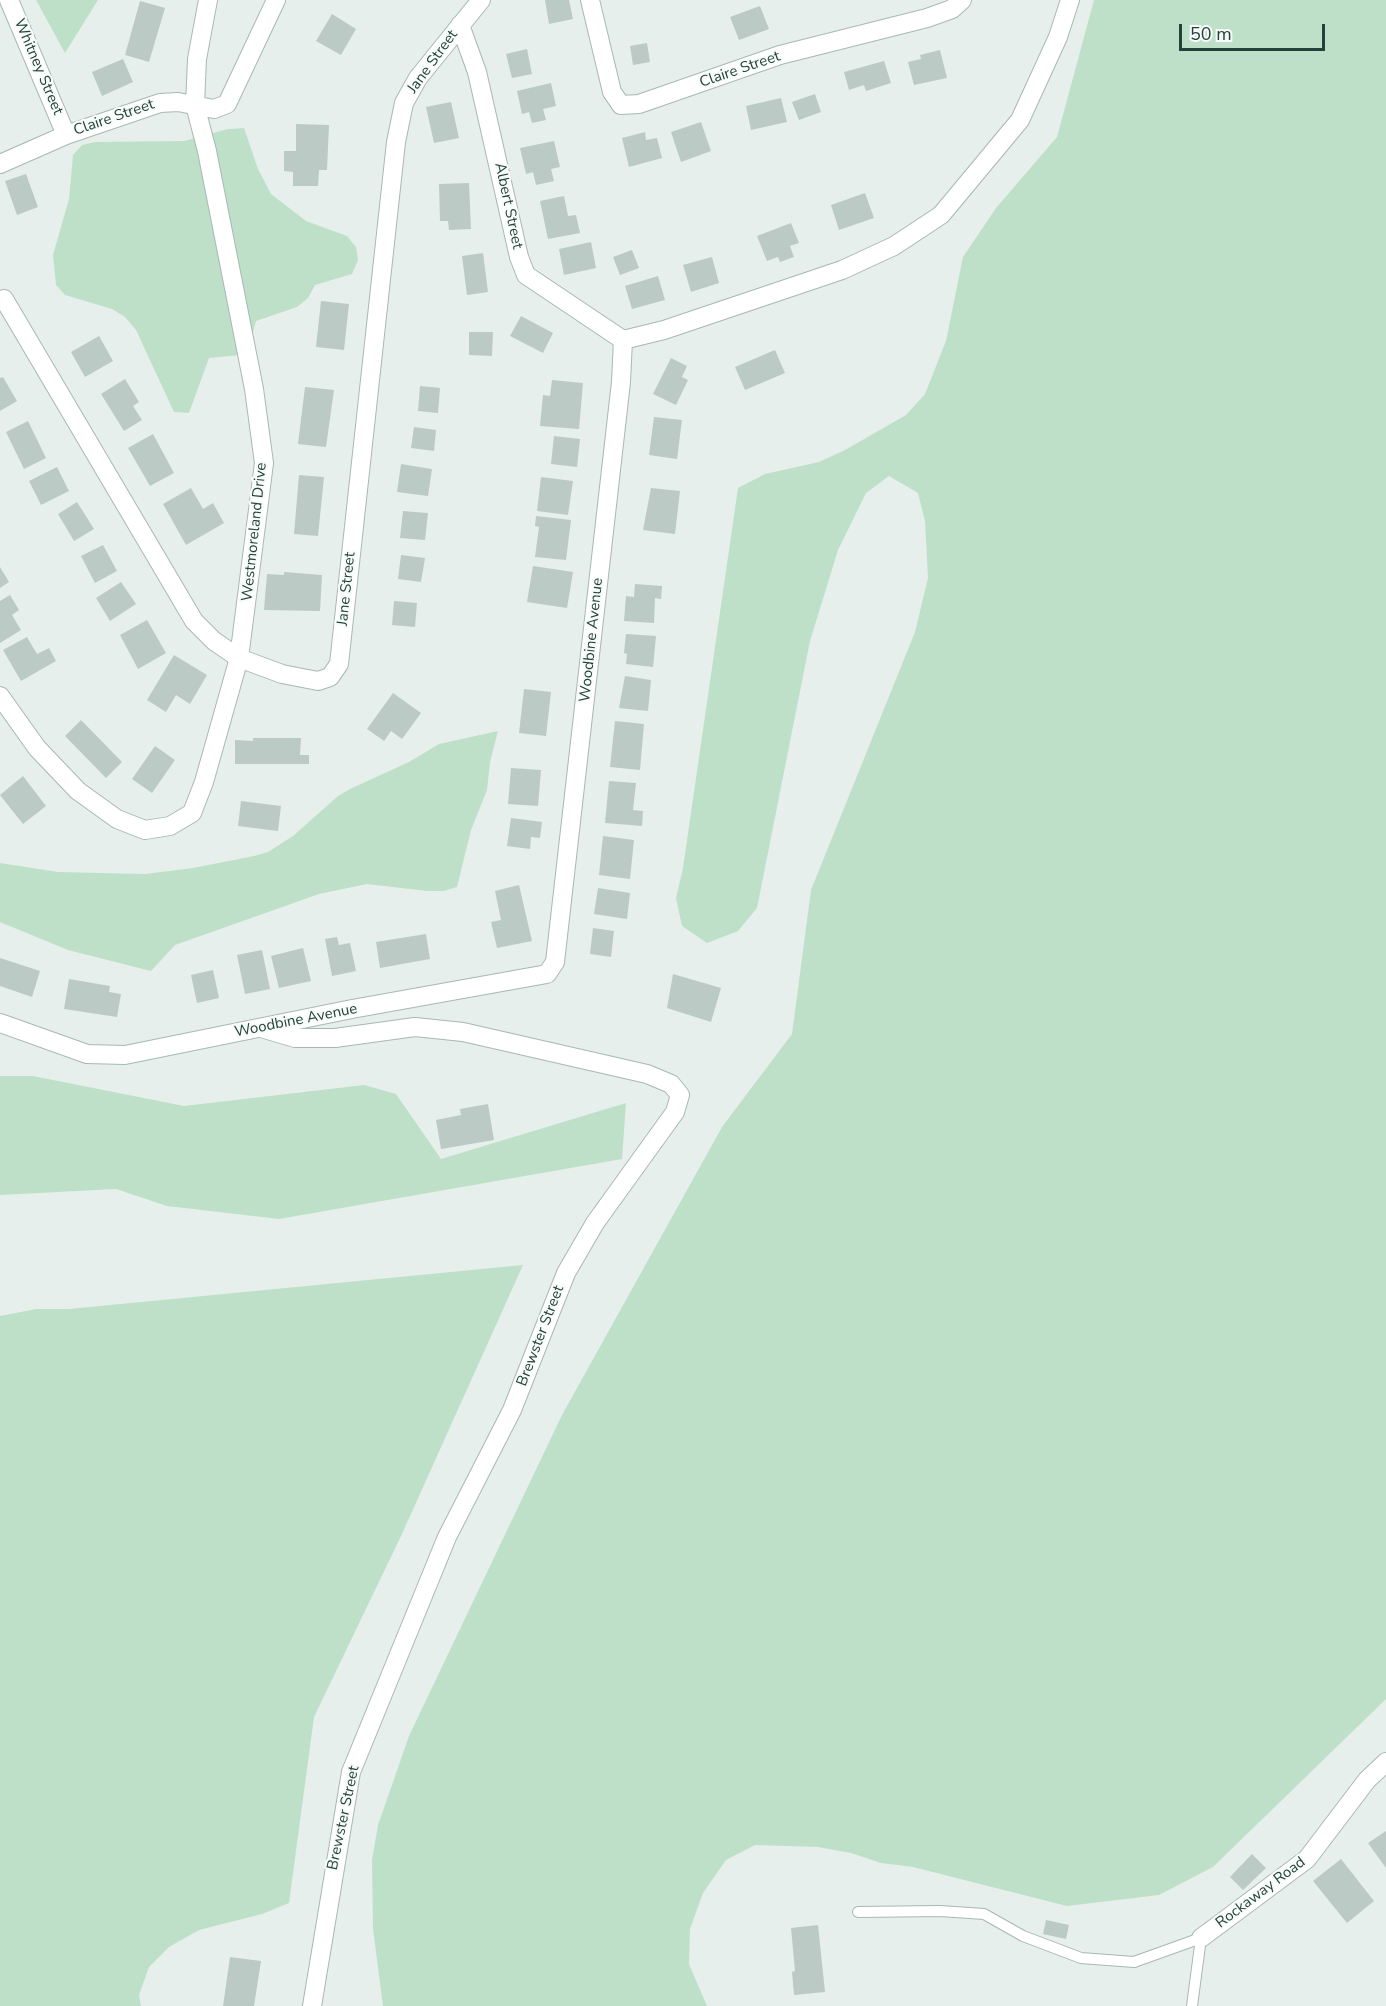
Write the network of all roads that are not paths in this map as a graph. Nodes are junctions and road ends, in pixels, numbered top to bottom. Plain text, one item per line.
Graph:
1 (9, 0) edge
2 (208, 0) edge
3 (276, 0) edge
4 (481, 0) edge
5 (590, 0) edge
6 (962, 0) edge
7 (1070, 0) edge
8 (460, 25) junction
9 (195, 105) junction
10 (66, 135) junction
11 (0, 164) edge
12 (4, 299) dead end
13 (623, 340) junction
14 (240, 658) junction
15 (0, 696) edge
16 (0, 1023) edge
17 (261, 1028) junction
18 (1386, 1762) edge
19 (858, 1912) dead end
20 (1201, 1938) junction
21 (312, 2006) edge
22 (1192, 2006) edge

1 - 10 street, Whitney Street
2 - 9 street, Westmoreland Drive
3 - 9 street, Claire Street
4 - 8 street, Jane Street
5 - 6 street, Claire Street
7 - 13 street
8 - 13 street, Albert Street
8 - 14 street, Jane Street
9 - 10 street, Claire Street
9 - 14 street, Westmoreland Drive
10 - 11 street, Claire Street
12 - 14 street, Jane Street
13 - 17 street, Woodbine Avenue
14 - 15 street, Westmoreland Drive
16 - 17 street, Woodbine Avenue
17 - 21 street, Brewster Street
18 - 20 street, Rockaway Road
19 - 20 lane
20 - 22 lane

